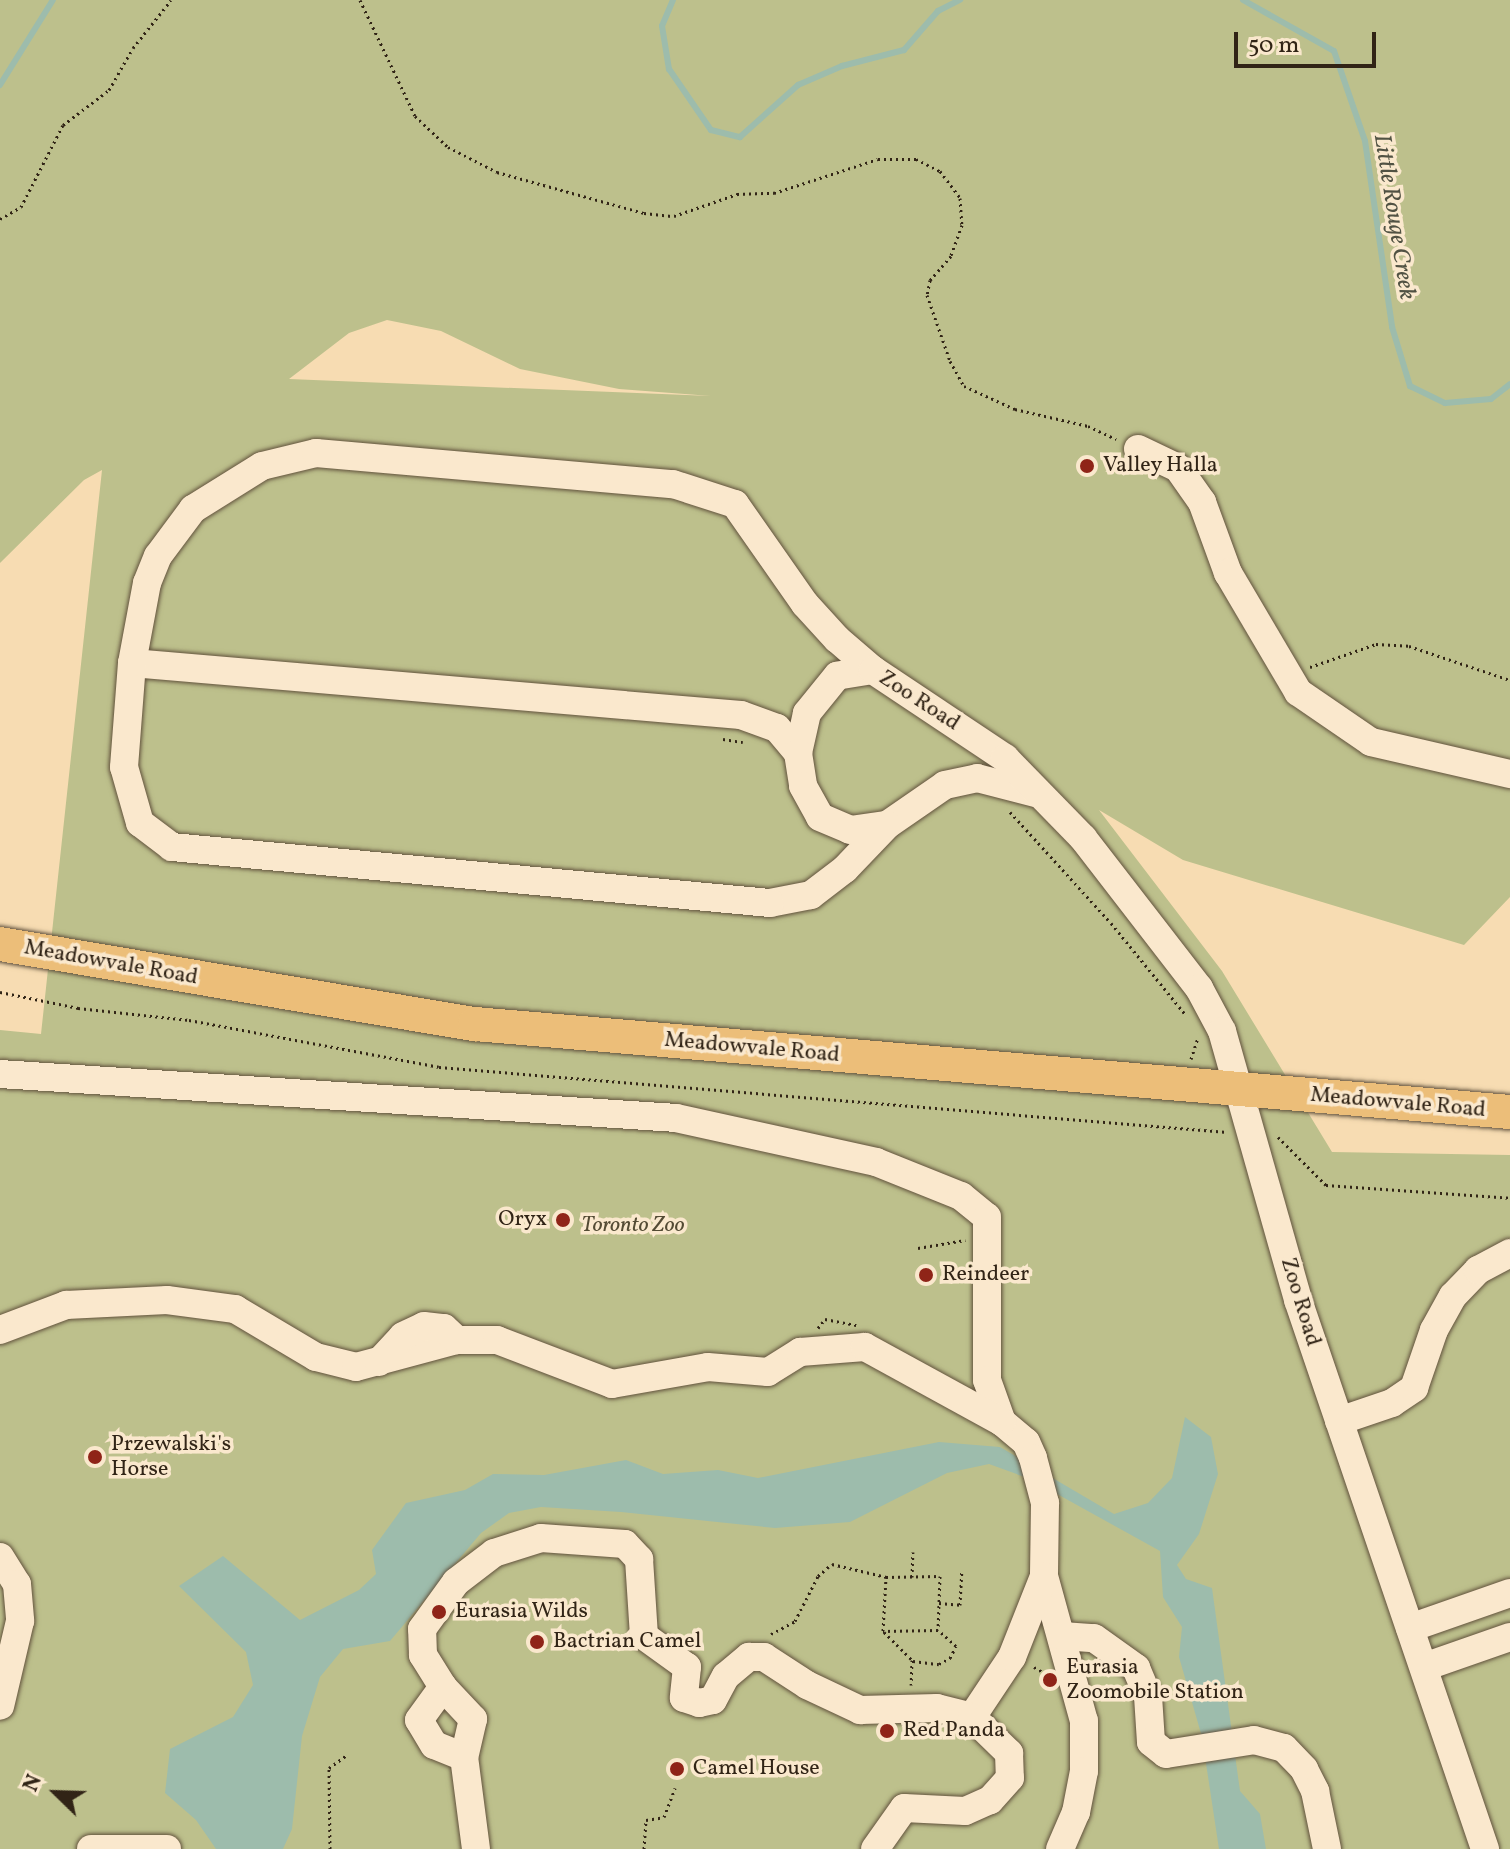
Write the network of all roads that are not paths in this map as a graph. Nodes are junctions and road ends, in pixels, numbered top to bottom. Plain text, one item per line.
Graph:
1 (1138, 449) road end
2 (132, 663) junction
3 (873, 670) junction
4 (798, 753) junction
5 (1510, 774) edge
6 (1044, 796) junction
7 (887, 825) junction
8 (0, 944) edge
9 (0, 1074) edge
10 (1241, 1090) junction
11 (1510, 1112) edge
12 (1510, 1253) edge
13 (0, 1330) edge
14 (1339, 1421) junction
15 (1002, 1422) junction
16 (0, 1557) edge
17 (1044, 1576) junction
18 (1510, 1593) edge
19 (1410, 1628) junction
20 (1062, 1636) junction
21 (1510, 1637) edge
22 (1424, 1667) junction
23 (443, 1687) junction
24 (0, 1706) edge
25 (972, 1717) junction
26 (464, 1757) junction
27 (91, 1849) edge
28 (167, 1849) edge
29 (476, 1849) edge
30 (875, 1849) edge
31 (1060, 1849) edge
32 (1327, 1849) edge
33 (1485, 1849) edge

1 - 5 street
2 - 3 street
2 - 4 street
2 - 7 street
3 - 4 street, Zoo Road
3 - 6 street, Zoo Road
4 - 7 street, Zoo Road
6 - 7 street, Zoo Road
6 - 10 street, Zoo Road
8 - 10 main road, Meadowvale Road
9 - 15 street
10 - 11 main road, Meadowvale Road
10 - 14 street, Zoo Road
12 - 14 street
13 - 15 street
14 - 19 street, Zoo Road
15 - 17 street
16 - 24 street
17 - 20 street
17 - 25 street
18 - 19 street
19 - 22 street, Zoo Road
20 - 31 street
20 - 32 street
21 - 22 street
22 - 33 street, Zoo Road
23 - 25 street
23 - 26 street
23 - 26 street
25 - 30 street
26 - 29 street
27 - 28 street

